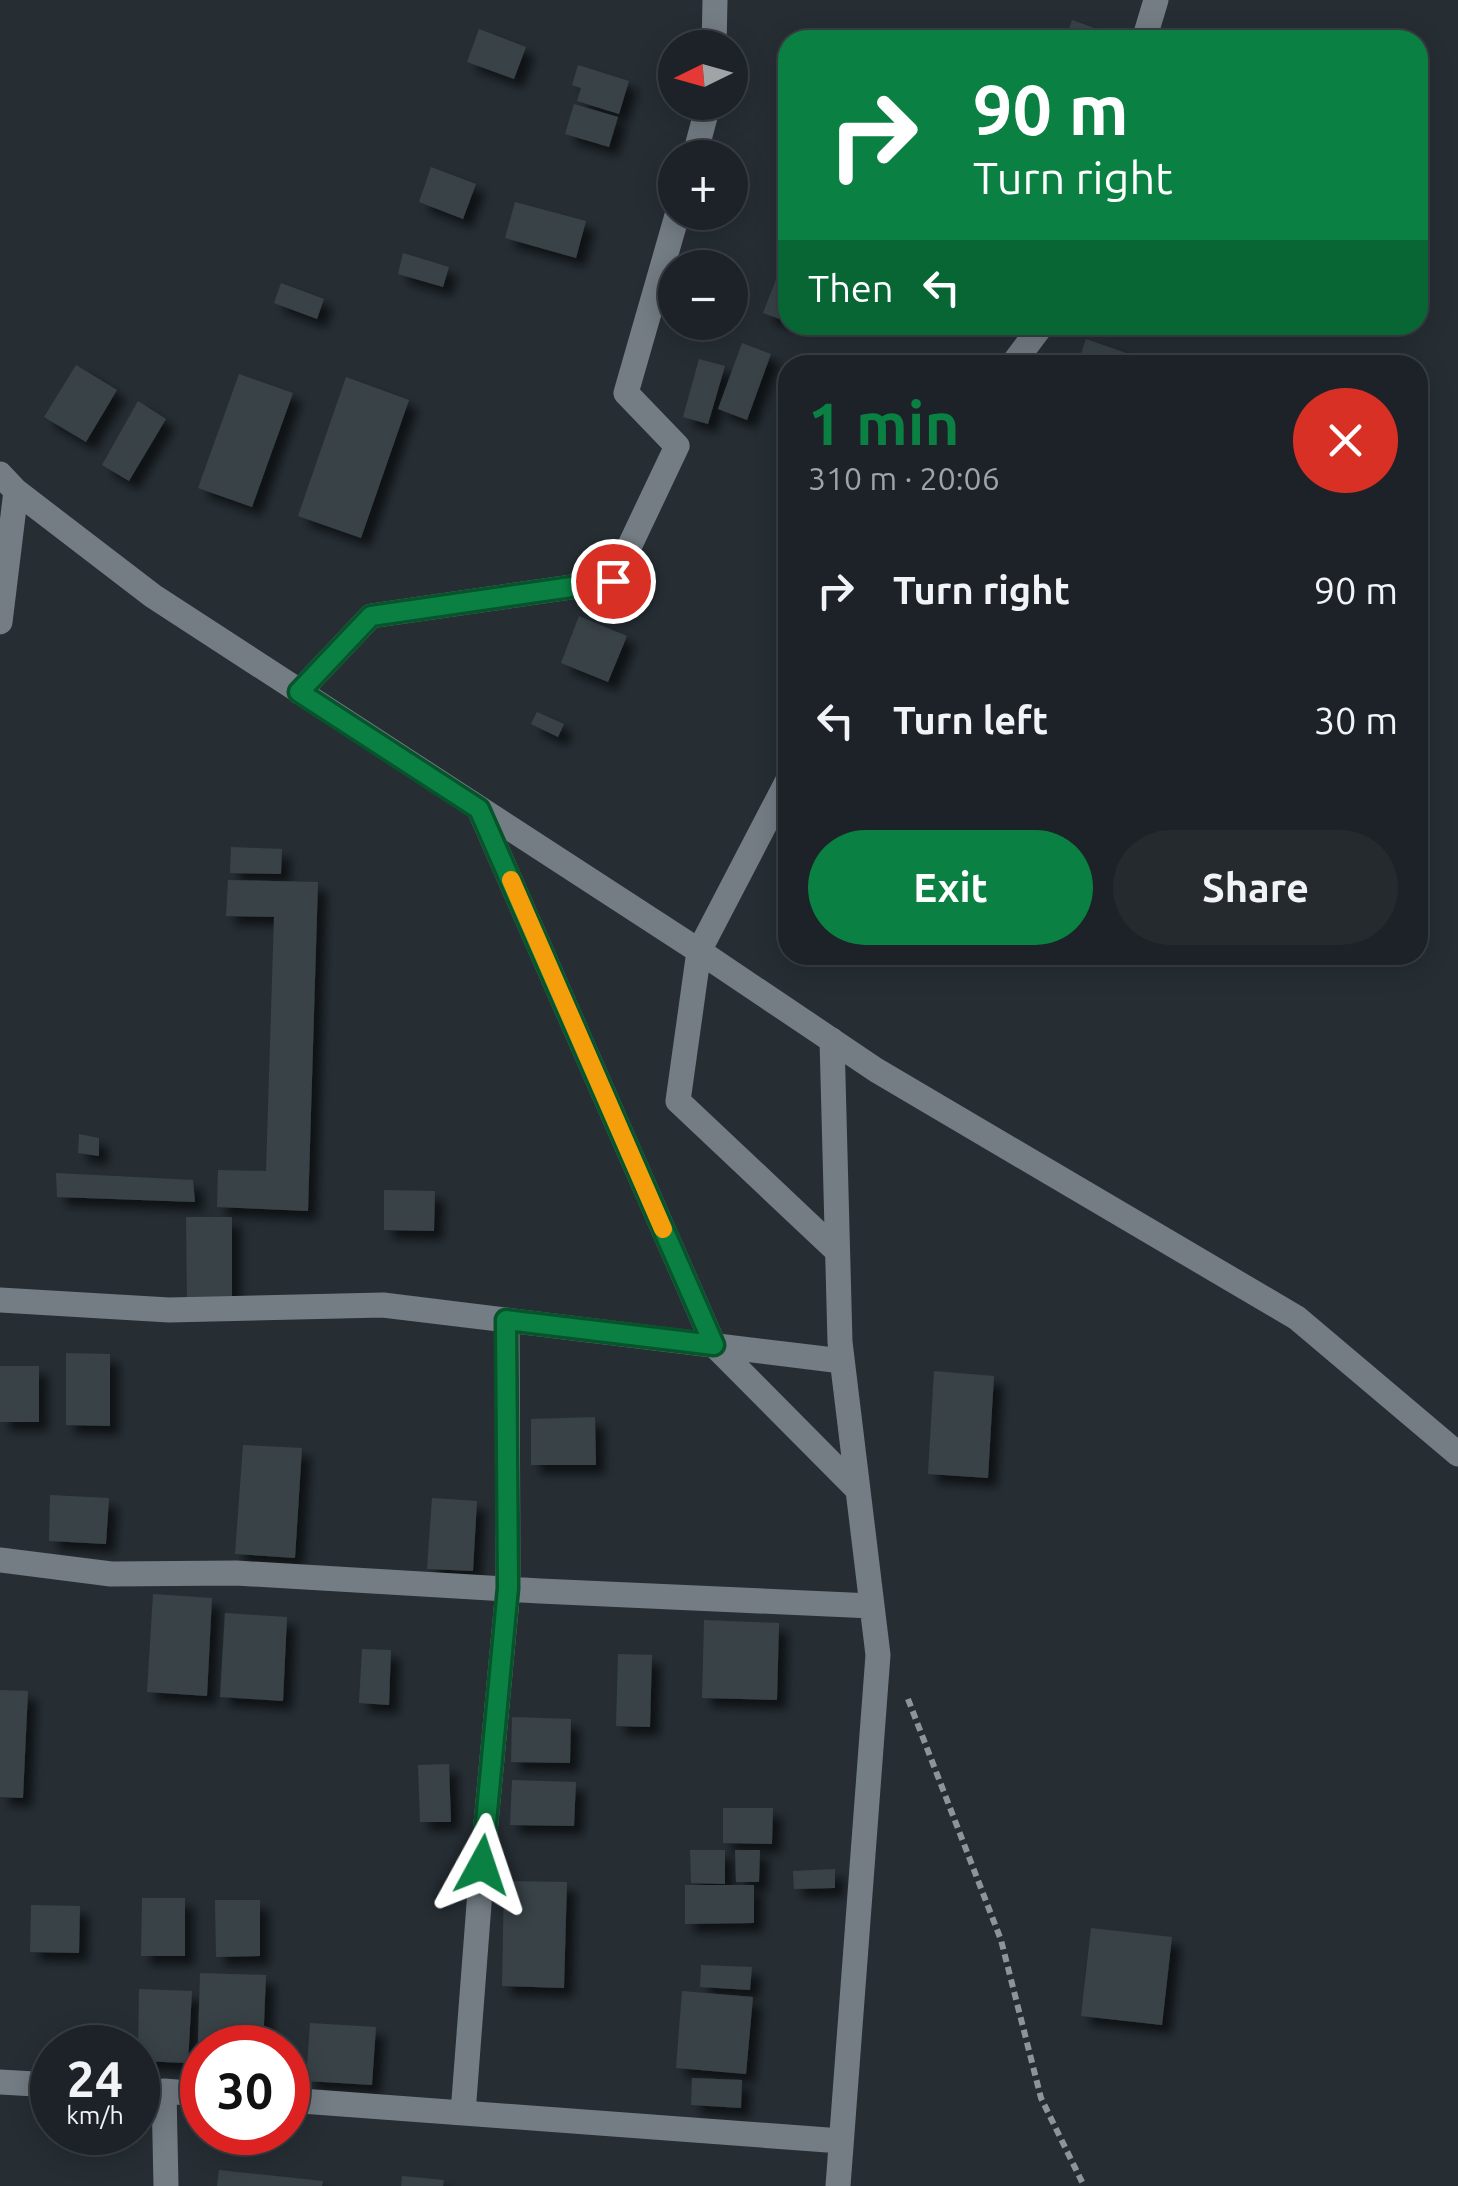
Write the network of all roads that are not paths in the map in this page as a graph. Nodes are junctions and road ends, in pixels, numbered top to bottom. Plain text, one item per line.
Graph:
1 (715, 0) edge
2 (1156, 0) edge
3 (714, 30) edge
4 (1147, 30) edge
5 (673, 230) edge
6 (8, 482) edge
7 (0, 622) edge
8 (299, 692) junction
9 (778, 799) edge
10 (479, 809) junction
11 (699, 951) junction
12 (832, 1040) junction
13 (837, 1251) junction
14 (0, 1300) edge
15 (506, 1320) junction
16 (714, 1345) junction
17 (842, 1361) junction
18 (1458, 1454) edge
19 (858, 1490) junction
20 (0, 1560) edge
21 (508, 1588) junction
22 (872, 1606) junction
23 (0, 2082) edge
24 (30, 2083) edge
25 (160, 2091) edge
26 (164, 2091) junction
27 (180, 2092) edge
28 (310, 2102) edge
29 (464, 2113) junction
30 (841, 2140) junction
31 (166, 2186) edge
32 (838, 2186) edge

1 - 3 street
2 - 4 street
5 - 8 street
6 - 7 street
6 - 8 street
8 - 10 street
9 - 11 street
10 - 11 street
10 - 16 street
11 - 12 street
11 - 13 street
12 - 13 street
12 - 18 street
13 - 17 street
14 - 15 street
15 - 16 street
15 - 21 street
16 - 17 street
16 - 19 street
17 - 19 street
19 - 22 street
20 - 21 street
21 - 22 street
21 - 29 street
22 - 30 street
23 - 24 street
25 - 26 street
26 - 27 street
26 - 31 street
28 - 29 street
29 - 30 street
30 - 32 street

